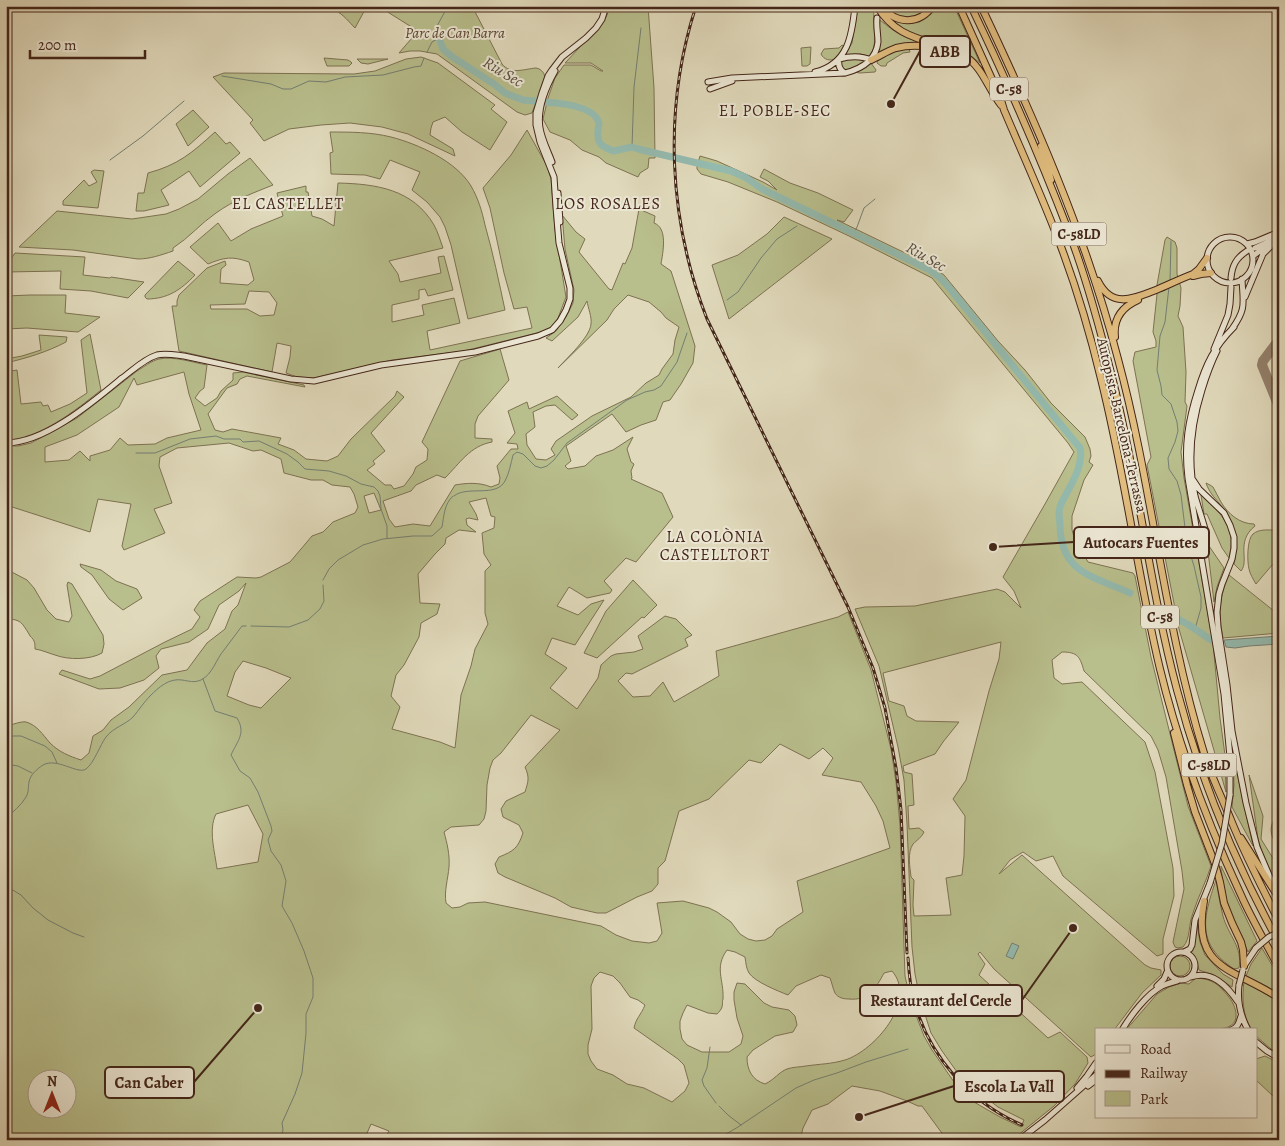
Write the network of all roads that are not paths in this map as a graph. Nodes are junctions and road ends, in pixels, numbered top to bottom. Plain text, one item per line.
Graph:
1 (606, 6) edge
2 (855, 6) edge
3 (876, 6) edge
4 (881, 6) edge
5 (933, 6) edge
6 (959, 6) edge
7 (971, 6) edge
8 (981, 6) edge
9 (877, 18) dead end
10 (571, 51) junction
11 (839, 60) junction
12 (871, 60) junction
13 (980, 72) junction
14 (846, 73) junction
15 (805, 75) junction
16 (747, 78) junction
17 (708, 82) dead end
18 (710, 89) dead end
19 (1004, 110) junction
20 (1030, 114) junction
21 (1068, 231) junction
22 (1279, 232) edge
23 (1279, 238) edge
24 (1279, 242) edge
25 (1247, 244) junction
26 (1272, 245) junction
27 (1084, 247) junction
28 (1254, 248) dead end
29 (561, 250) junction
30 (1247, 252) dead end
31 (1253, 256) junction
32 (1207, 258) junction
33 (1211, 273) junction
34 (1182, 279) junction
35 (1242, 280) junction
36 (1232, 283) junction
37 (1159, 290) junction
38 (1244, 298) junction
39 (1234, 327) junction
40 (1212, 354) junction
41 (1118, 358) junction
42 (6, 443) edge
43 (1193, 480) junction
44 (1190, 494) junction
45 (1166, 693) junction
46 (1230, 819) junction
47 (1279, 897) edge
48 (1204, 901) junction
49 (1279, 921) edge
50 (1279, 932) edge
51 (1279, 943) edge
52 (1184, 952) junction
53 (1243, 968) junction
54 (1279, 968) edge
55 (1167, 972) junction
56 (1191, 977) junction
57 (1178, 980) junction
58 (1166, 982) junction
59 (1279, 998) edge
60 (1238, 1002) junction
61 (1241, 1016) junction
62 (1121, 1028) edge
63 (1234, 1028) edge
64 (1247, 1028) edge
65 (1258, 1044) edge
66 (1279, 1058) edge
67 (1095, 1064) edge
68 (1095, 1079) edge
69 (1095, 1079) edge
70 (1059, 1107) junction
71 (1019, 1140) edge
72 (1024, 1140) edge

1 - 10 street
2 - 11 street
3 - 13 highway
4 - 5 highway
6 - 19 highway, Autopista Barcelona-Terrassa / C-58
7 - 21 highway, Autopista Barcelona-Terrassa / C-58
8 - 20 highway, C-58LD
9 - 12 street
10 - 29 street
10 - 29 street
11 - 12 street
11 - 14 street
11 - 15 street
12 - 13 highway
12 - 14 street
13 - 19 highway
14 - 15 street
15 - 16 street
16 - 17 street
16 - 18 street
19 - 45 highway, Autopista Barcelona-Terrassa / C-58
20 - 21 highway
20 - 27 highway, C-58LD
21 - 51 highway, Autopista Barcelona-Terrassa / C-58
22 - 25 street
23 - 28 street
24 - 26 street
25 - 31 street
25 - 32 street
26 - 31 street
26 - 38 street
27 - 37 highway
27 - 41 highway, C-58LD
29 - 42 street
30 - 36 street
31 - 35 street
32 - 33 street
32 - 34 highway
33 - 34 highway
33 - 36 street
34 - 37 highway
35 - 36 street
35 - 38 street
36 - 38 street
36 - 40 street
37 - 41 highway
38 - 39 street
39 - 40 street
39 - 43 street
40 - 44 street
41 - 46 highway, C-58LD
43 - 44 street
43 - 47 street
44 - 48 street, bridge
45 - 53 highway
45 - 54 highway, Autopista Barcelona-Terrassa / C-58
46 - 47 highway
46 - 49 highway, C-58LD
48 - 52 street
48 - 59 highway
50 - 53 street, bridge
52 - 55 street
52 - 56 street
53 - 60 street, bridge
55 - 57 street
55 - 58 street
56 - 57 street
56 - 60 street
57 - 58 street
58 - 62 street
60 - 61 street
61 - 63 street
61 - 64 street
65 - 66 street
67 - 70 street
68 - 70 street
69 - 72 street
70 - 71 street

